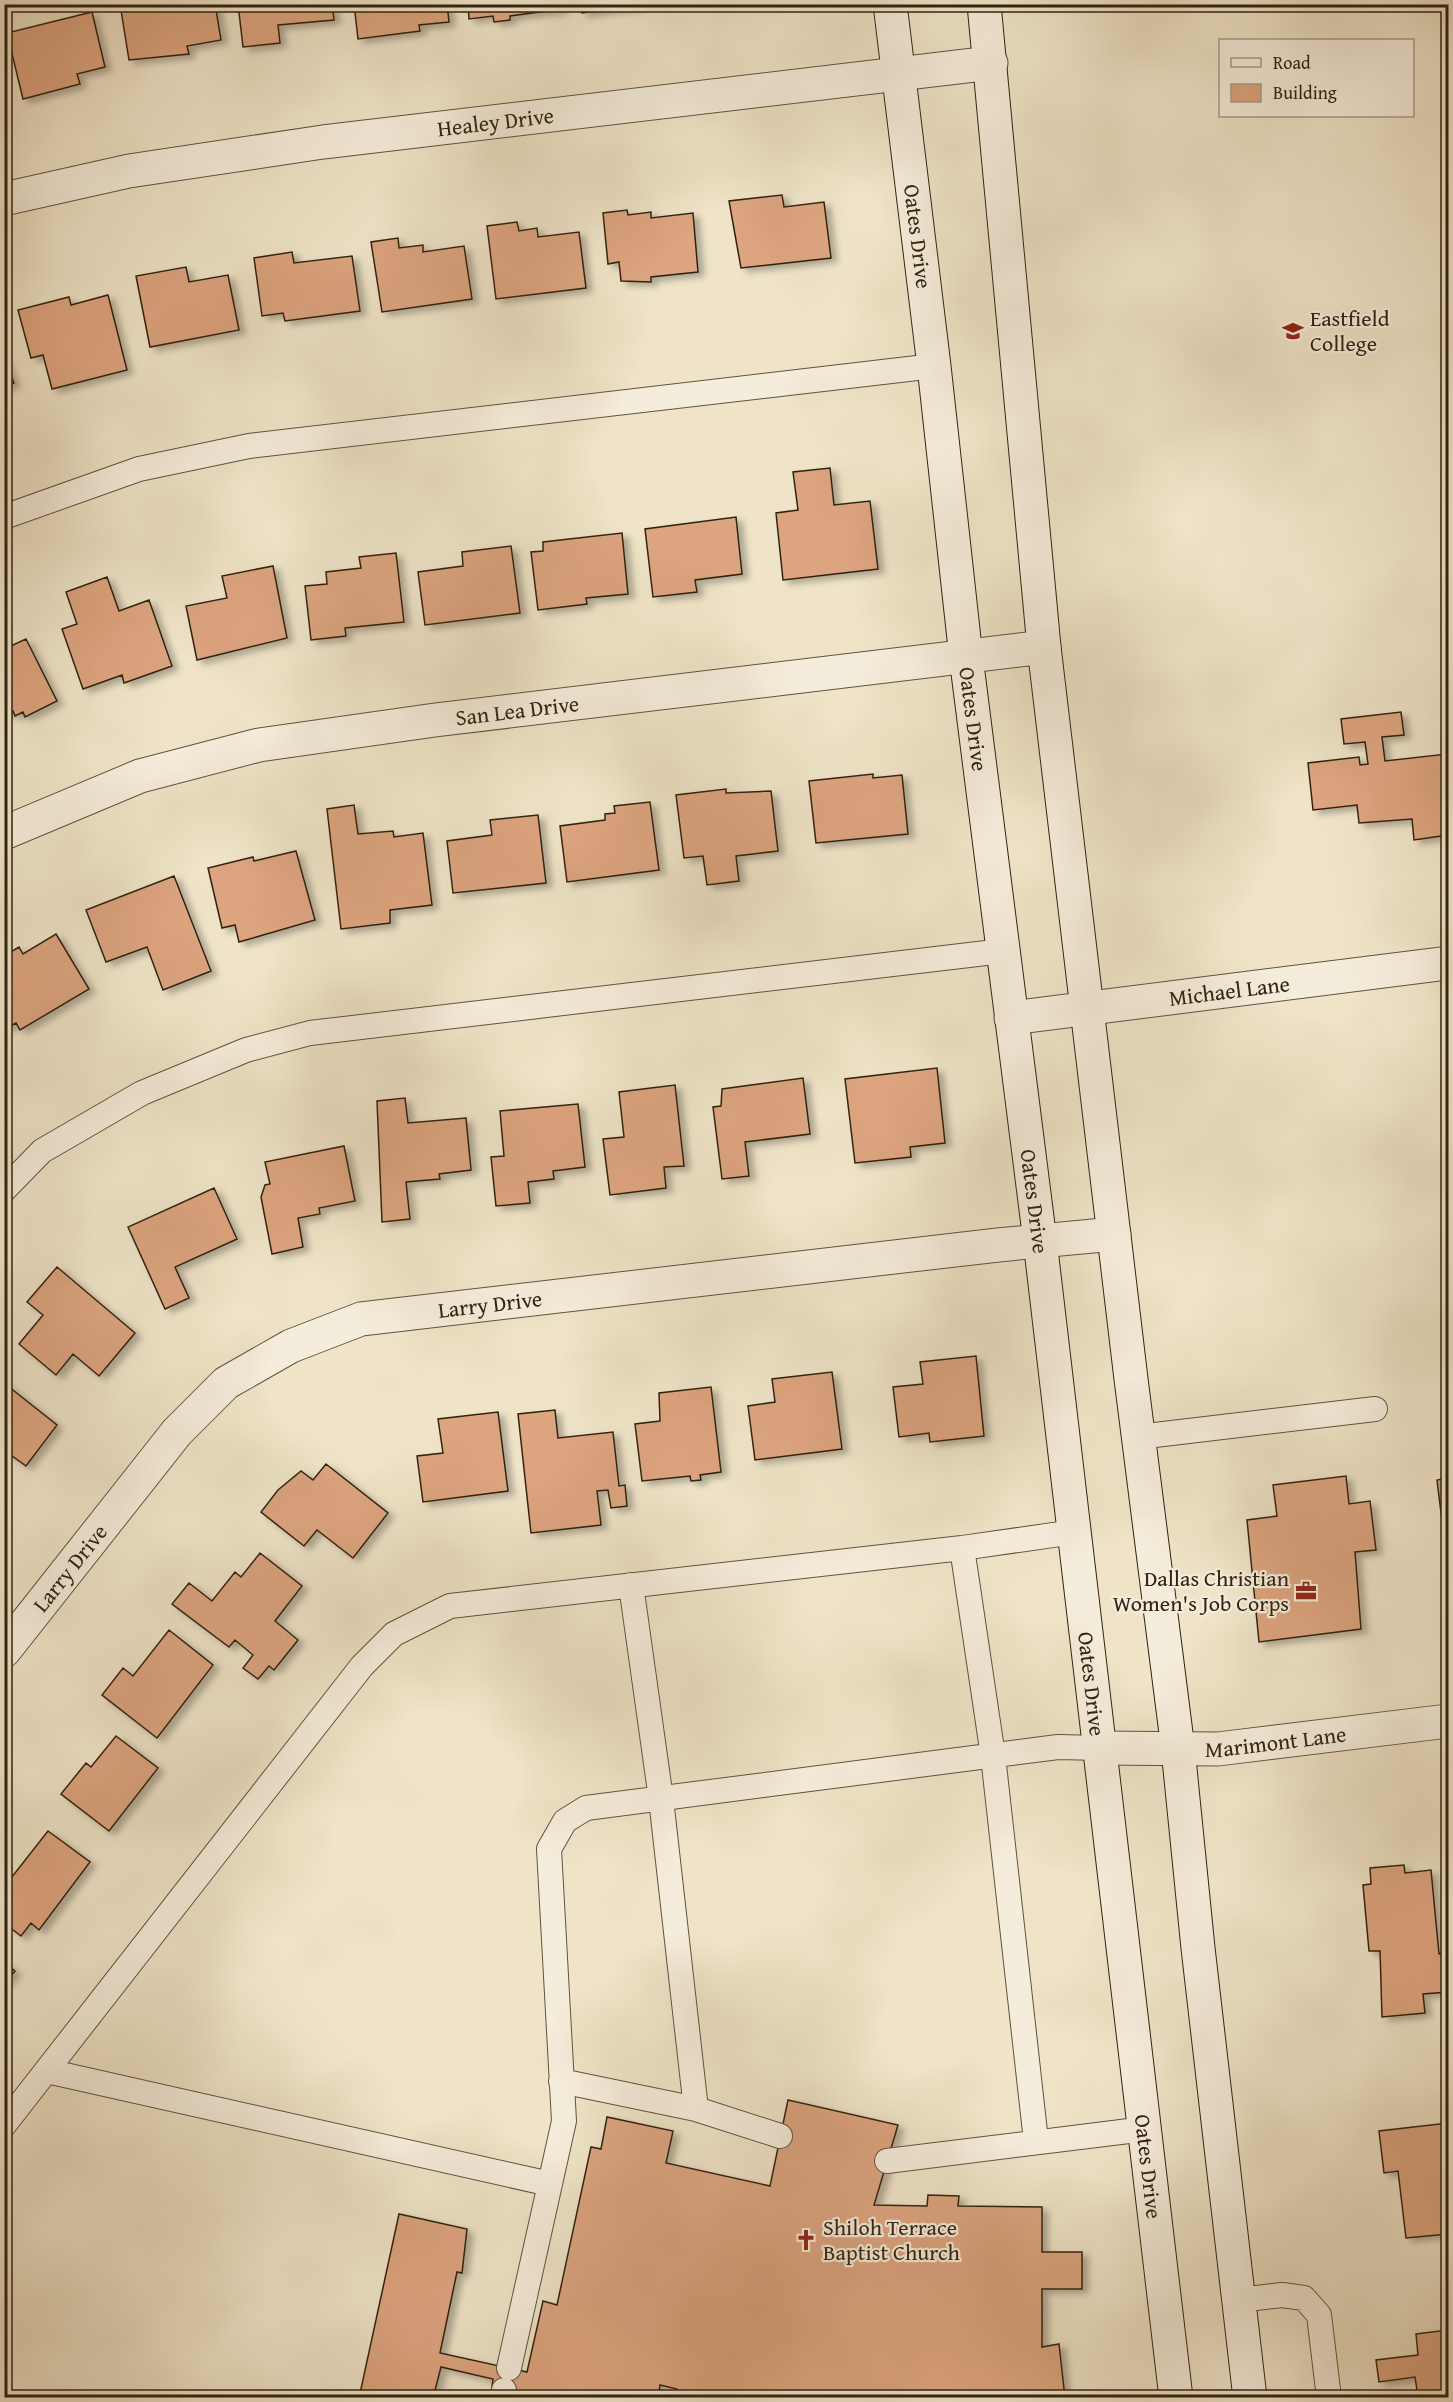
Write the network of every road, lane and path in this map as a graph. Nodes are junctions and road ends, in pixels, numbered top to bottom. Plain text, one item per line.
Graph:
1 (890, 4) edge
2 (984, 4) edge
3 (991, 63) junction
4 (899, 74) junction
5 (4, 199) edge
6 (934, 366) junction
7 (4, 517) edge
8 (1044, 647) junction
9 (966, 657) junction
10 (4, 833) edge
11 (1003, 951) junction
12 (1449, 963) edge
13 (1087, 1008) junction
14 (1011, 1018) junction
15 (4, 1190) edge
16 (1114, 1234) junction
17 (1040, 1241) junction
18 (1375, 1409) dead end
19 (1138, 1437) junction
20 (1074, 1532) junction
21 (962, 1548) junction
22 (631, 1586) junction
23 (4, 1651) edge
24 (1449, 1721) edge
25 (1100, 1748) junction
26 (1178, 1749) junction
27 (993, 1756) junction
28 (661, 1798) junction
29 (47, 2071) junction
30 (561, 2081) junction
31 (696, 2109) junction
32 (4, 2125) edge
33 (1145, 2129) junction
34 (780, 2136) dead end
35 (1036, 2141) junction
36 (887, 2161) dead end
37 (550, 2184) junction
38 (1239, 2300) junction
39 (505, 2385) edge
40 (1176, 2397) edge
41 (1251, 2397) edge
42 (1329, 2397) edge

1 - 4 main road, Oates Drive
2 - 3 main road
3 - 4 main road, Healey Drive
3 - 8 main road
4 - 5 main road, Healey Drive
4 - 6 main road, Oates Drive
6 - 7 lane
6 - 9 main road, Oates Drive
8 - 9 main road, San Lea Drive
8 - 13 main road
9 - 10 main road, San Lea Drive
9 - 11 main road, Oates Drive
11 - 14 main road, Oates Drive
11 - 15 lane
12 - 13 main road, Michael Lane
13 - 14 main road, Michael Lane
13 - 16 main road
14 - 17 main road, Oates Drive
16 - 17 main road, Larry Drive
16 - 19 main road
17 - 20 main road, Oates Drive
17 - 23 main road, Larry Drive
18 - 19 lane
19 - 26 main road
20 - 21 lane
20 - 25 main road, Oates Drive
21 - 22 lane
21 - 27 lane
22 - 28 lane
22 - 29 lane
24 - 26 main road, Marimont Lane
25 - 26 main road, Marimont Lane
25 - 27 lane
25 - 33 main road, Oates Drive
26 - 38 main road
27 - 28 lane
27 - 35 lane
28 - 30 lane
28 - 31 lane
29 - 32 lane
29 - 37 lane
30 - 31 lane
30 - 37 lane
31 - 34 lane
33 - 35 lane
33 - 40 main road, Oates Drive
35 - 36 lane
37 - 39 lane
38 - 41 main road
38 - 42 lane

